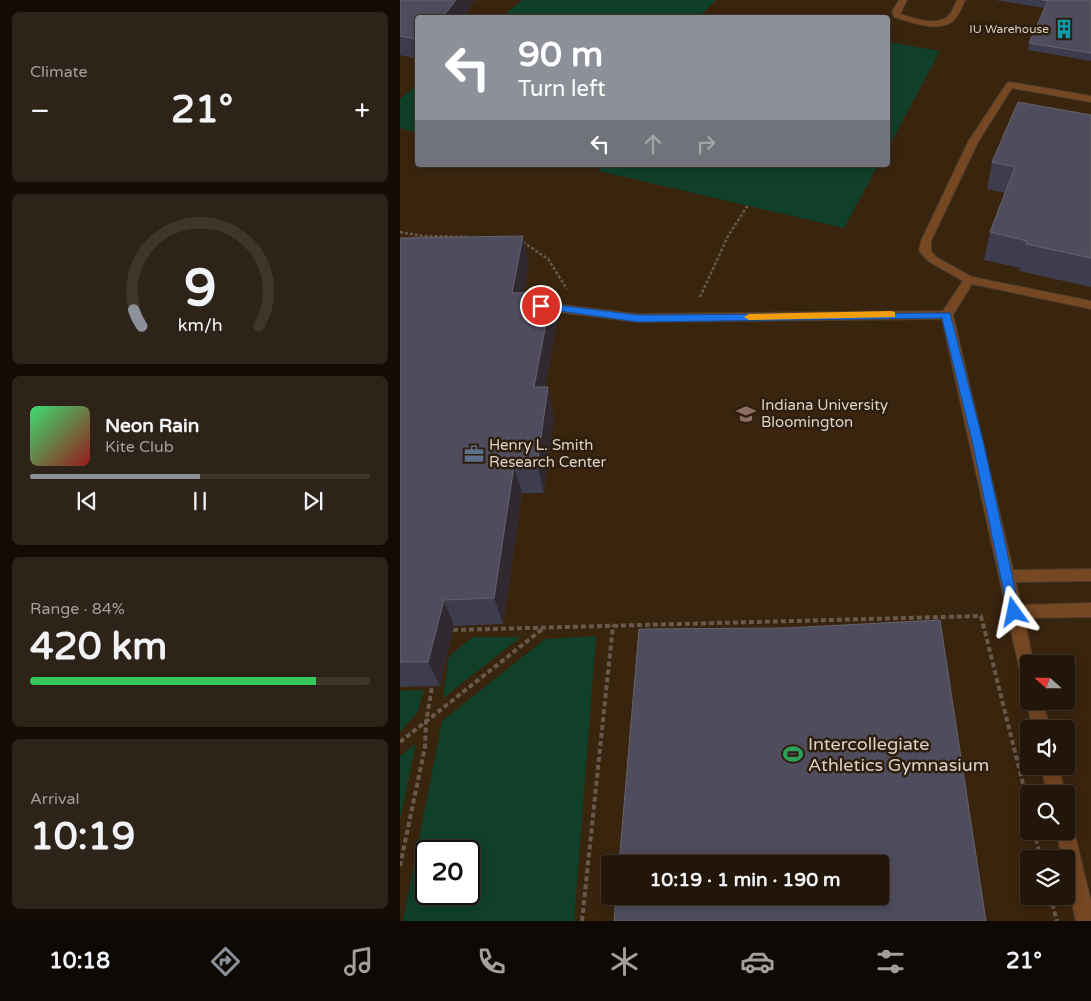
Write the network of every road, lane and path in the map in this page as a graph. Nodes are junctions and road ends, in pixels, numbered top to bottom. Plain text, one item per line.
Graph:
1 (903, 0) edge
2 (962, 0) edge
3 (1091, 99) edge
4 (748, 206) dead end
5 (400, 232) edge
6 (469, 237) edge
7 (517, 238) edge
8 (969, 280) junction
9 (1091, 304) edge
10 (541, 306) edge
11 (581, 311) junction
12 (946, 315) junction
13 (690, 319) junction
14 (1091, 575) edge
15 (1006, 576) junction
16 (1091, 610) edge
17 (1014, 612) junction
18 (614, 625) junction
19 (546, 627) junction
20 (453, 630) dead end
21 (1024, 655) edge
22 (432, 686) dead end
23 (426, 722) junction
24 (400, 742) edge
25 (1023, 785) edge
26 (1067, 840) edge
27 (400, 866) edge
28 (1053, 905) edge
29 (582, 921) edge
30 (1057, 921) edge
31 (1086, 921) edge

1 - 2 lane
3 - 8 lane
4 - 13 path
5 - 6 path
7 - 11 path
8 - 9 lane
8 - 12 lane
10 - 11 lane
11 - 13 lane
12 - 13 lane
12 - 15 lane
14 - 15 lane
15 - 17 lane
16 - 17 lane
17 - 21 lane
18 - 19 path
18 - 25 path
18 - 29 path
19 - 20 path
19 - 23 path
22 - 23 path
23 - 24 path
23 - 27 path
26 - 31 lane
28 - 30 path

